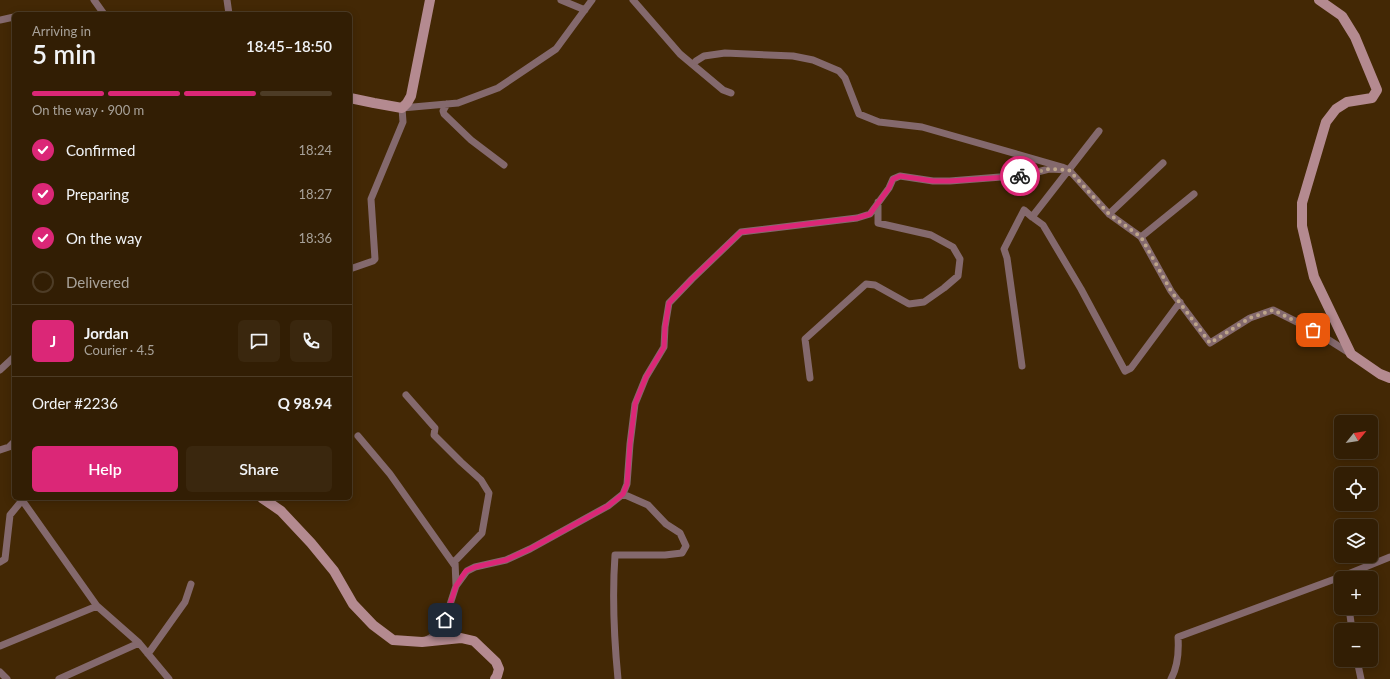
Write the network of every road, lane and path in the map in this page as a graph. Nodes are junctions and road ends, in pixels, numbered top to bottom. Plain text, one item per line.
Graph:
1 (94, 0) edge
2 (226, 0) edge
3 (430, 0) edge
4 (561, 0) edge
5 (592, 0) edge
6 (633, 0) edge
7 (1319, 0) edge
8 (585, 10) junction
9 (103, 12) edge
10 (229, 12) edge
11 (12, 18) edge
12 (0, 20) edge
13 (696, 61) dead end
14 (731, 93) dead end
15 (352, 98) edge
16 (447, 104) junction
17 (402, 108) junction
18 (1099, 131) dead end
19 (1163, 163) dead end
20 (504, 165) dead end
21 (1069, 170) junction
22 (1194, 194) dead end
23 (878, 202) junction
24 (1109, 214) junction
25 (1032, 217) junction
26 (1141, 237) junction
27 (352, 268) edge
28 (1180, 302) junction
29 (1351, 354) junction
30 (12, 359) edge
31 (1022, 366) dead end
32 (0, 370) edge
33 (810, 378) dead end
34 (1390, 378) edge
35 (406, 395) dead end
36 (358, 436) dead end
37 (12, 444) edge
38 (0, 450) edge
39 (623, 494) junction
40 (22, 500) edge
41 (24, 500) edge
42 (265, 500) edge
43 (1390, 557) edge
44 (0, 562) edge
45 (455, 566) junction
46 (1358, 571) edge
47 (1334, 581) edge
48 (191, 584) dead end
49 (456, 586) junction
50 (97, 606) junction
51 (422, 642) junction
52 (139, 643) junction
53 (0, 646) edge
54 (148, 654) junction
55 (1358, 667) edge
56 (0, 672) edge
57 (7, 679) edge
58 (59, 679) edge
59 (169, 679) edge
60 (495, 679) edge
61 (618, 679) edge
62 (1171, 679) edge
63 (1360, 679) edge

1 - 9 street
2 - 10 street
3 - 17 street
4 - 8 street
5 - 8 street
6 - 14 street
7 - 29 street
8 - 16 street
11 - 12 street
13 - 21 street
15 - 17 street
16 - 17 street
16 - 20 street
17 - 27 street
18 - 21 street
19 - 24 street
21 - 23 street
21 - 24 street
21 - 25 street
22 - 26 street
23 - 33 street
23 - 39 street
24 - 26 street
25 - 28 street
25 - 31 street
26 - 28 street
28 - 29 street
29 - 34 street
30 - 32 street
35 - 45 street
36 - 45 street
37 - 38 street
39 - 49 street
39 - 61 street
40 - 44 street
41 - 50 street
42 - 51 street
43 - 46 street
45 - 49 street
47 - 62 street
48 - 54 street
49 - 51 street
50 - 52 street
50 - 53 street
51 - 60 street
52 - 54 street
52 - 58 street
54 - 59 street
55 - 63 street
56 - 57 street

